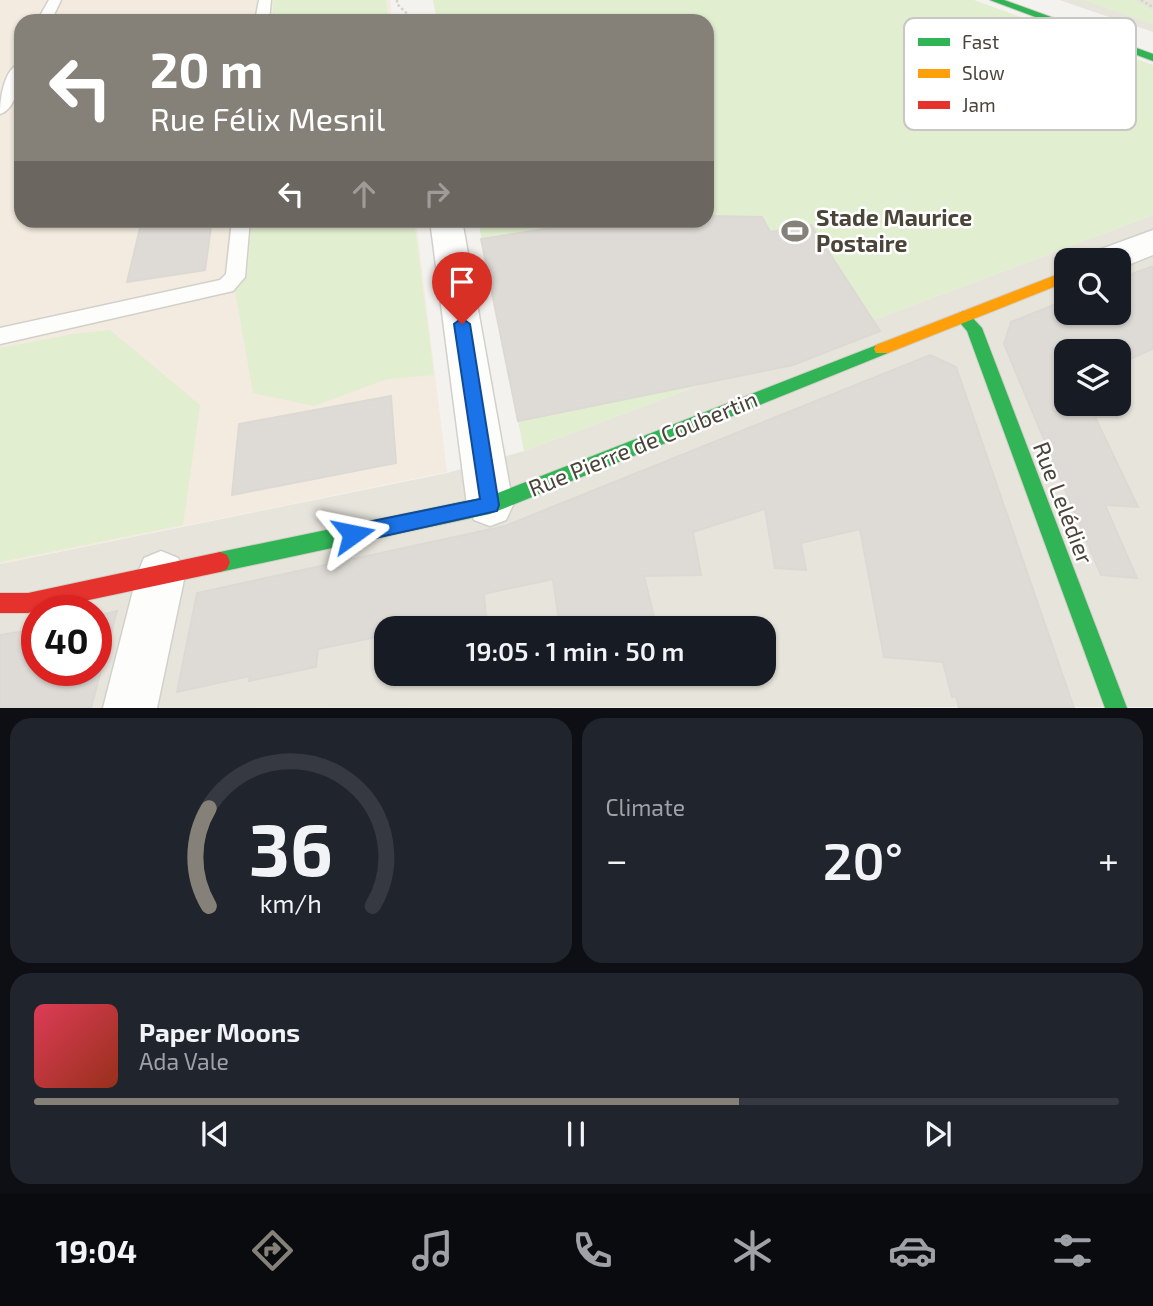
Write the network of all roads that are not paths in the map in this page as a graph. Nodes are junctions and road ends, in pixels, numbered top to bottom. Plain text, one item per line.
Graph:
1 (995, 0) edge
2 (1036, 0) edge
3 (1044, 18) edge
4 (1087, 18) edge
5 (1136, 35) edge
6 (1153, 41) edge
7 (1136, 52) edge
8 (1153, 58) edge
9 (14, 81) edge
10 (0, 109) edge
11 (240, 228) edge
12 (447, 228) edge
13 (1153, 242) edge
14 (1131, 251) edge
15 (1054, 281) edge
16 (963, 317) junction
17 (0, 336) edge
18 (490, 505) junction
19 (161, 575) junction
20 (0, 603) edge
21 (131, 708) edge
22 (1116, 708) edge

1 - 3 street
2 - 4 street
5 - 6 street
7 - 8 street
9 - 10 lane
11 - 17 lane
12 - 18 street
13 - 14 street
15 - 16 street, Rue Pierre de Coubertin
16 - 18 street, Rue Pierre de Coubertin
16 - 22 street, Rue Lelédier
18 - 19 street, Rue Pierre de Coubertin
19 - 20 street, Rue Pierre de Coubertin
19 - 21 street

